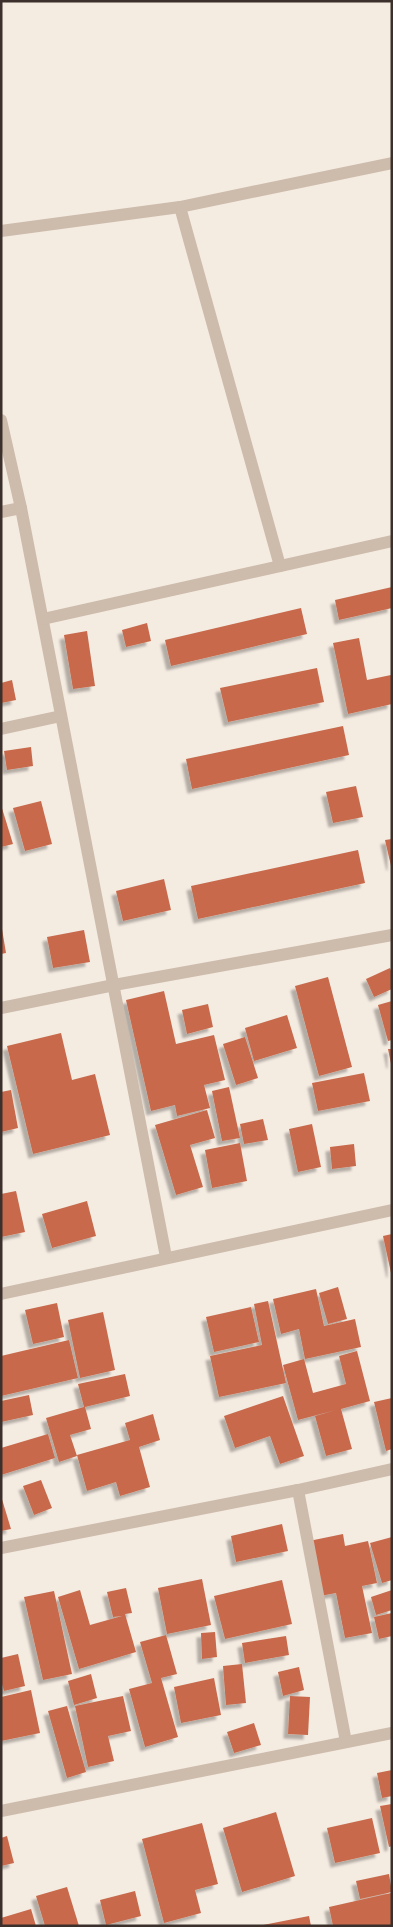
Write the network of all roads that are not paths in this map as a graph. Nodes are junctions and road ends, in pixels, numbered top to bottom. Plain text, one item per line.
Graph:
1 (392, 163) edge
2 (180, 207) junction
3 (1, 231) edge
4 (1, 420) edge
5 (21, 508) junction
6 (1, 512) edge
7 (392, 541) edge
8 (280, 566) junction
9 (43, 619) junction
10 (61, 716) junction
11 (1, 729) edge
12 (392, 935) edge
13 (114, 985) junction
14 (1, 1008) edge
15 (392, 1210) edge
16 (166, 1257) junction
17 (1, 1294) edge
18 (392, 1470) edge
19 (298, 1490) junction
20 (1, 1548) edge
21 (392, 1733) edge
22 (346, 1742) junction
23 (1, 1810) edge

1 - 2 street
2 - 3 street
2 - 8 street
4 - 5 street
5 - 6 street
5 - 9 street
7 - 8 street
8 - 9 street
9 - 10 street
10 - 11 street
10 - 13 street
12 - 13 street
13 - 14 street
13 - 16 street
15 - 16 street
16 - 17 street
18 - 19 street
19 - 20 street
19 - 22 street
21 - 22 street
22 - 23 street

